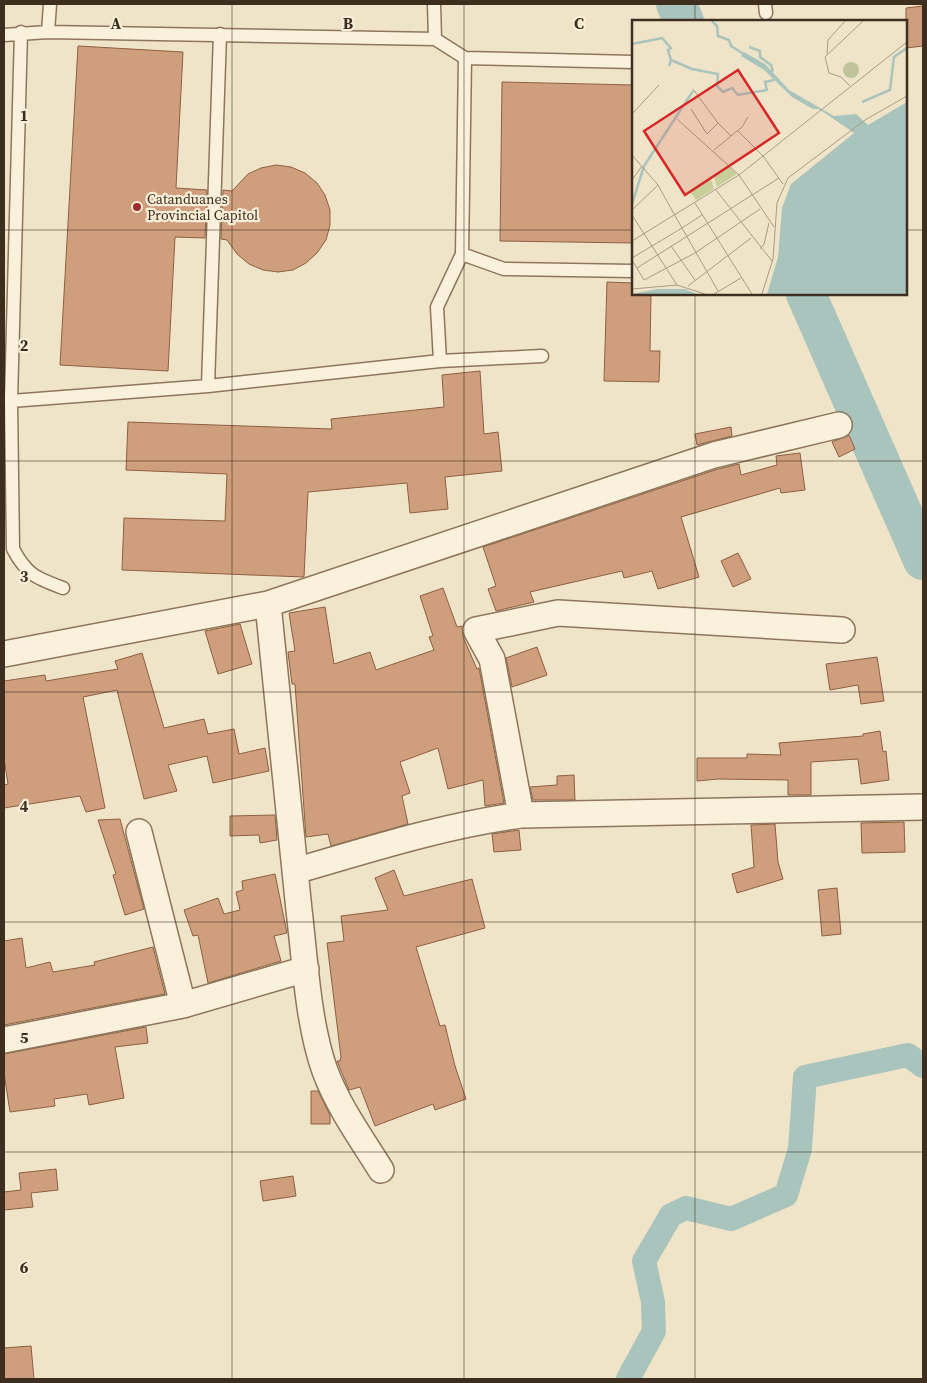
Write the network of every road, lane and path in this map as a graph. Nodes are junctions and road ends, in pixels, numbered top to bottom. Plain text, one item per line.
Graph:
1 (50, 4) edge
2 (434, 4) edge
3 (21, 32) junction
4 (48, 32) junction
5 (220, 34) junction
6 (4, 35) edge
7 (435, 39) junction
8 (465, 58) junction
9 (632, 62) edge
10 (462, 254) junction
11 (632, 271) edge
12 (542, 356) dead end
13 (440, 361) junction
14 (208, 386) junction
15 (7, 400) edge
16 (839, 426) dead end
17 (63, 588) dead end
18 (268, 604) junction
19 (842, 630) dead end
20 (4, 654) edge
21 (923, 807) edge
22 (521, 815) junction
23 (139, 832) dead end
24 (295, 872) junction
25 (306, 969) junction
26 (183, 1005) junction
27 (4, 1040) edge
28 (380, 1170) dead end

1 - 4 lane
2 - 7 lane
3 - 4 lane
3 - 6 lane
3 - 15 lane
4 - 5 lane
5 - 7 lane
5 - 14 lane
7 - 8 lane
8 - 9 lane
8 - 10 lane
10 - 11 lane
10 - 13 lane
12 - 13 lane
13 - 14 lane
14 - 15 lane
15 - 17 lane
16 - 18 street
18 - 20 street
18 - 24 street
19 - 22 street
21 - 22 street
22 - 24 street
23 - 26 street
24 - 25 street
25 - 26 street
25 - 28 street
26 - 27 street

